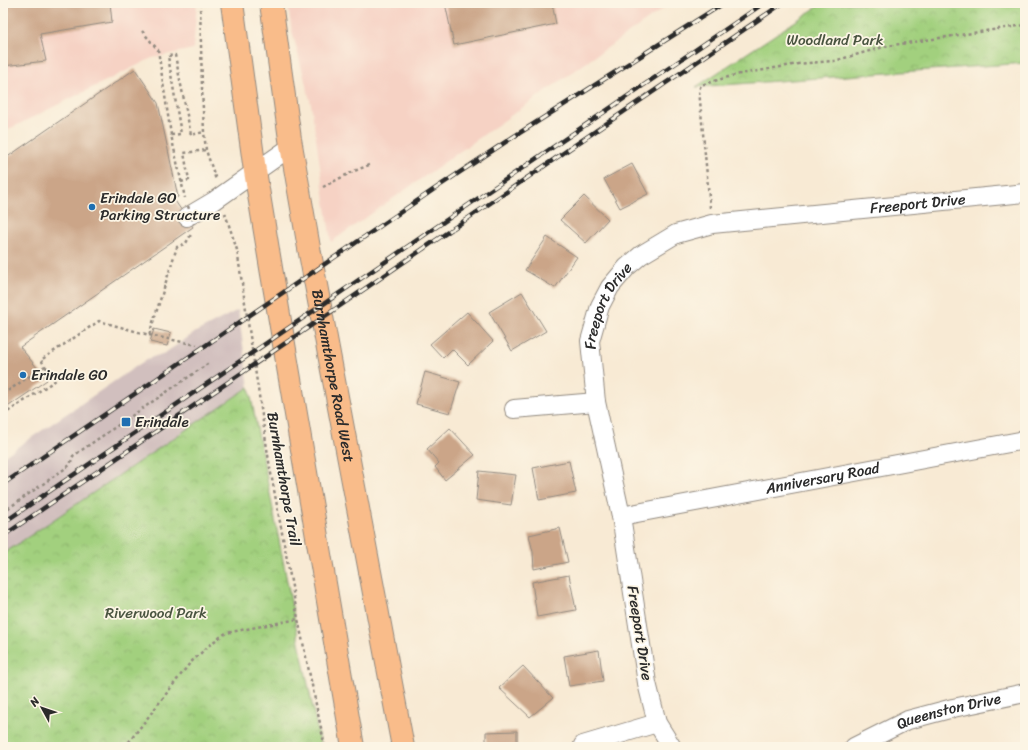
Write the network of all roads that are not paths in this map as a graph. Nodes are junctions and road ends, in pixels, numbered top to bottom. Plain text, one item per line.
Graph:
1 (232, 3) edge
2 (271, 3) edge
3 (292, 146) junction
4 (255, 171) junction
5 (1025, 193) edge
6 (190, 219) road end
7 (596, 402) junction
8 (514, 409) dead end
9 (1025, 440) edge
10 (621, 516) junction
11 (1025, 693) edge
12 (657, 723) junction
13 (583, 745) dead end
14 (858, 746) edge
15 (353, 747) edge
16 (403, 747) edge
17 (672, 747) edge

1 - 4 main road
2 - 3 main road, Burnhamthorpe Road West
3 - 4 street
3 - 16 main road, Burnhamthorpe Road West
4 - 6 street
4 - 15 main road
5 - 7 street, Freeport Drive
7 - 8 street
7 - 10 street, Freeport Drive
9 - 10 street, Anniversary Road
10 - 12 street, Freeport Drive
11 - 14 street, Queenston Drive
12 - 13 street
12 - 17 street, Freeport Drive

